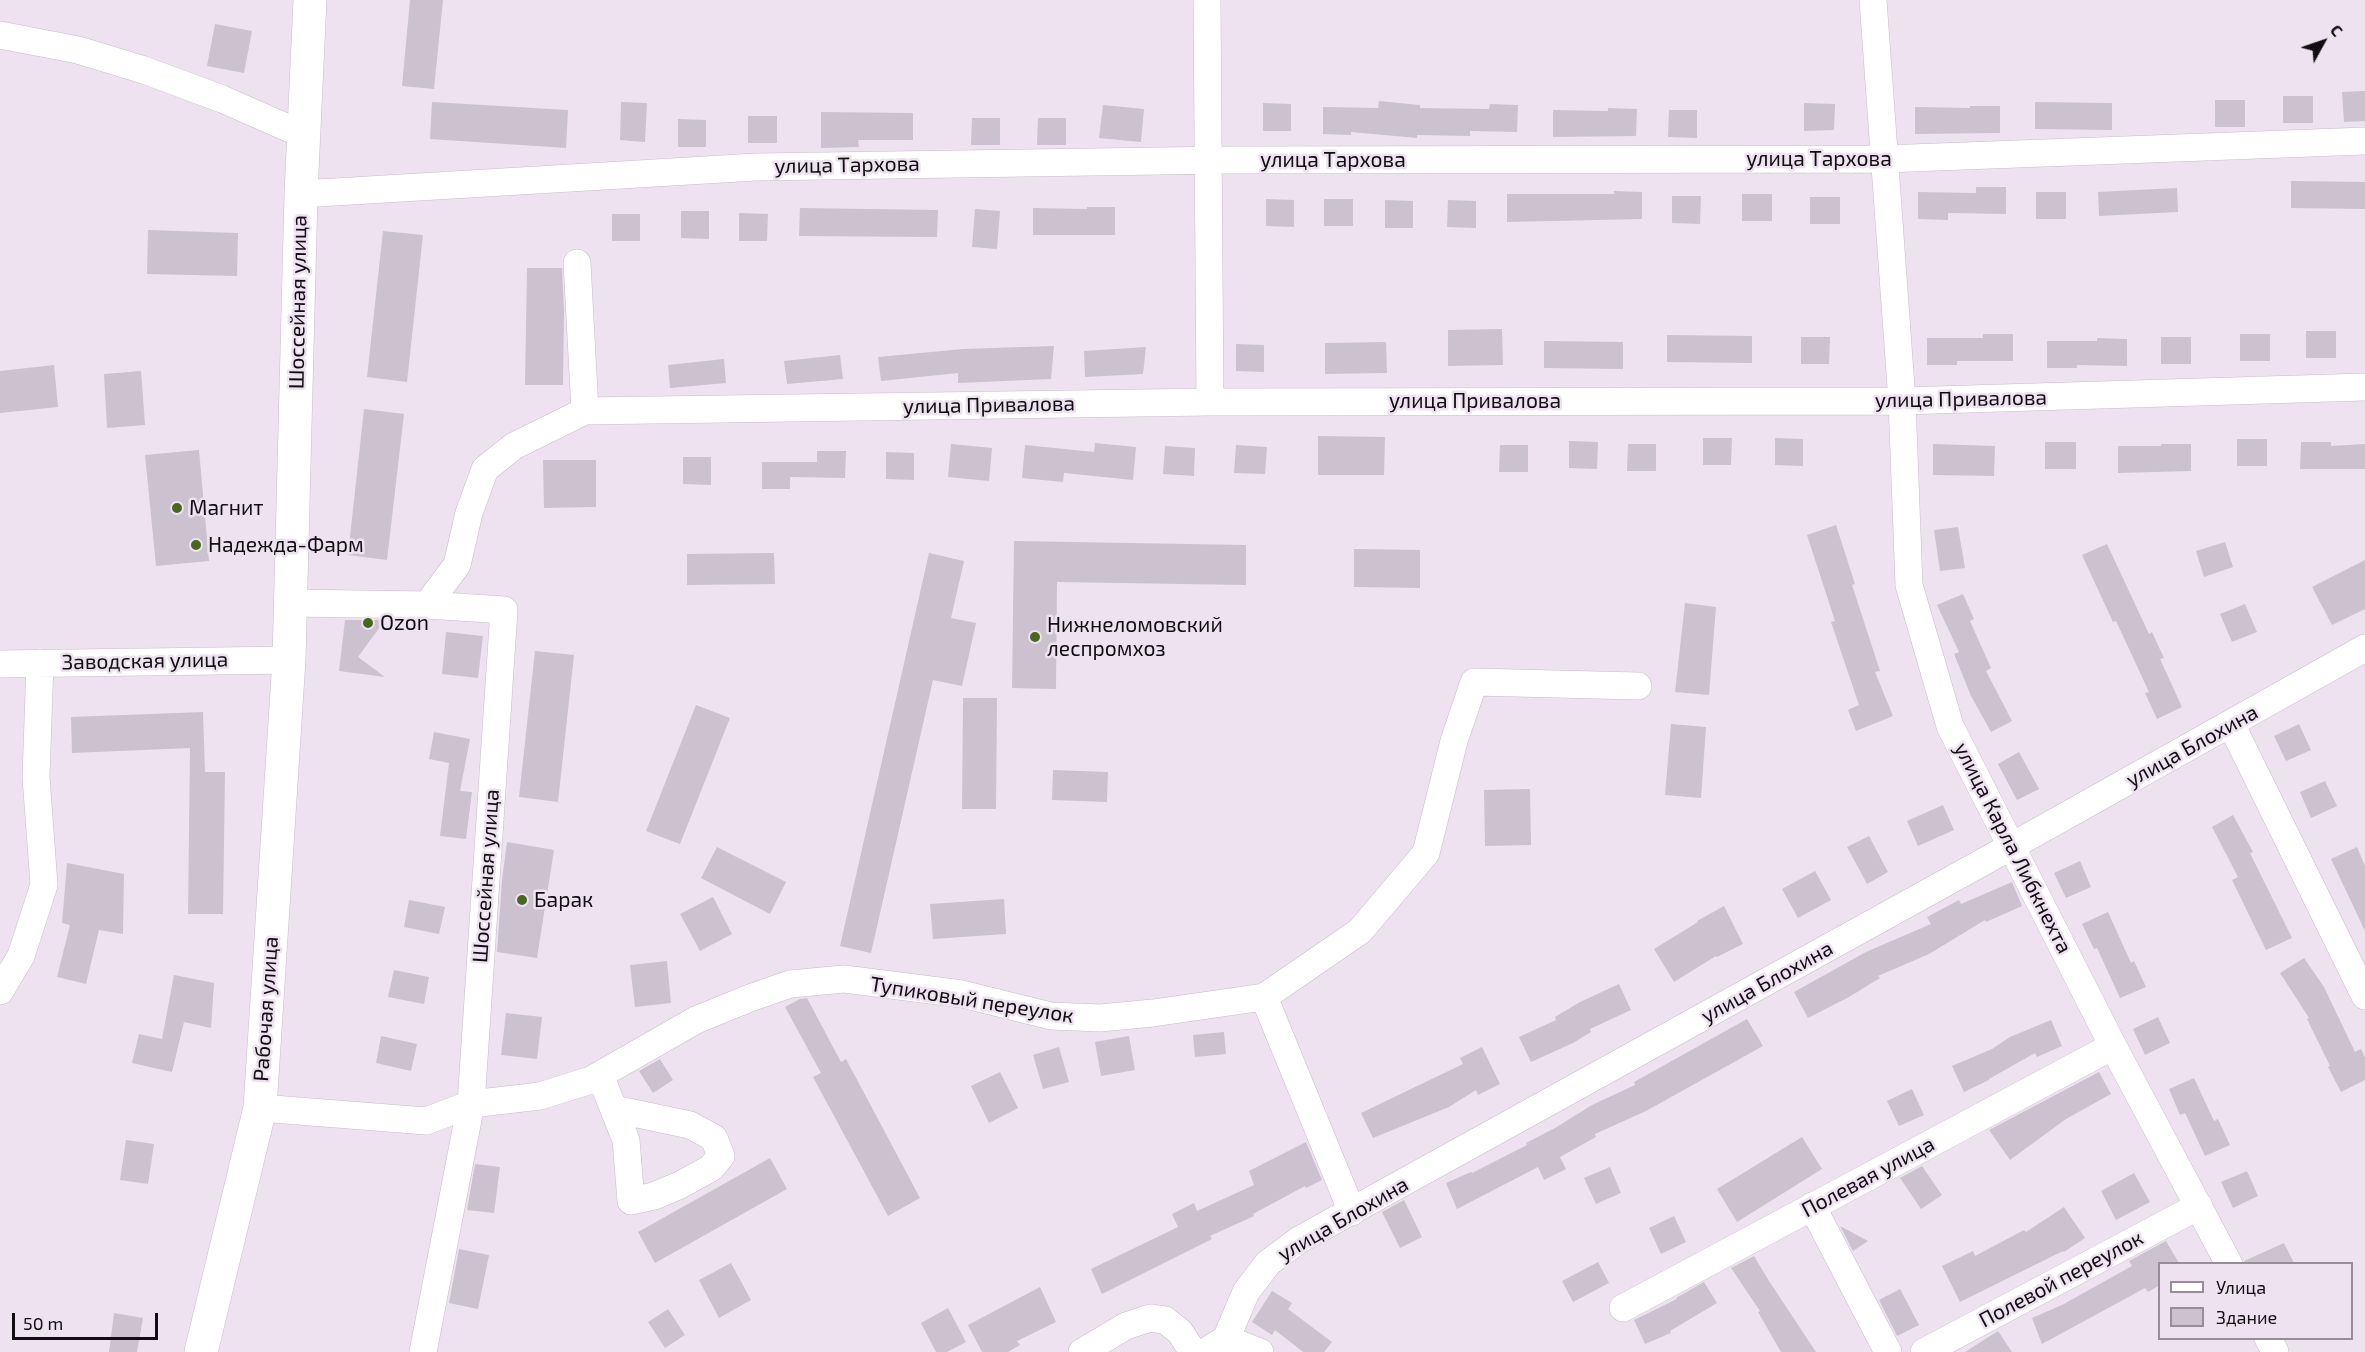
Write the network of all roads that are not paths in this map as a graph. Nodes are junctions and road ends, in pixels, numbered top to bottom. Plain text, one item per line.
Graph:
1 (310, 0) edge
2 (1207, 0) edge
3 (1873, 0) edge
4 (0, 35) edge
5 (304, 135) junction
6 (2365, 141) edge
7 (1884, 159) junction
8 (1208, 160) junction
9 (301, 194) junction
10 (577, 263) dead end
11 (2365, 387) edge
12 (1902, 401) junction
13 (1210, 402) junction
14 (585, 411) junction
15 (291, 603) junction
16 (427, 605) junction
17 (2365, 648) edge
18 (289, 660) junction
19 (40, 663) junction
20 (0, 664) edge
21 (1638, 686) dead end
22 (2230, 724) junction
23 (2012, 846) junction
24 (0, 991) edge
25 (2365, 996) edge
26 (1264, 997) junction
27 (2113, 1046) junction
28 (600, 1075) junction
29 (471, 1104) junction
30 (260, 1108) junction
31 (614, 1109) dead end
32 (1812, 1206) junction
33 (2199, 1206) junction
34 (1352, 1212) junction
35 (2228, 1262) edge
36 (1623, 1308) dead end
37 (1216, 1346) edge
38 (201, 1352) edge
39 (423, 1352) edge
40 (1082, 1352) edge
41 (1193, 1352) edge
42 (1260, 1352) edge
43 (1888, 1352) edge
44 (1923, 1352) edge

1 - 5 main road, Шоссейная улица
2 - 8 street
3 - 7 street, улица Карла Либкнехта
4 - 5 street
5 - 9 main road, Шоссейная улица
6 - 7 street, улица Тархова
7 - 8 street, улица Тархова
7 - 12 street, улица Карла Либкнехта
8 - 9 street, улица Тархова
8 - 13 street
9 - 15 main road, Шоссейная улица
10 - 14 street
11 - 12 street, улица Привалова
12 - 13 street, улица Привалова
12 - 23 street, улица Карла Либкнехта
13 - 14 street, улица Привалова
14 - 16 street
15 - 16 street, Шоссейная улица
15 - 18 main road, Шоссейная улица
16 - 29 street, Шоссейная улица
17 - 22 street, улица Блохина
18 - 19 street, Заводская улица
18 - 30 main road, Рабочая улица
19 - 20 street, Заводская улица
19 - 24 street
21 - 26 street
22 - 23 street, улица Блохина
22 - 25 street
23 - 27 street, улица Карла Либкнехта
23 - 34 street, улица Блохина
26 - 28 street, Тупиковый переулок
26 - 34 street
27 - 32 street, Полевая улица
27 - 33 street, улица Карла Либкнехта
28 - 29 street, Тупиковый переулок
28 - 31 street
29 - 30 street, Тупиковый переулок
29 - 39 street, Шоссейная улица
30 - 38 main road, Рабочая улица
32 - 36 street, Полевая улица
32 - 43 street
33 - 35 street, улица Карла Либкнехта
33 - 44 street, Полевой переулок
34 - 37 street, улица Блохина
37 - 42 street
40 - 41 street

